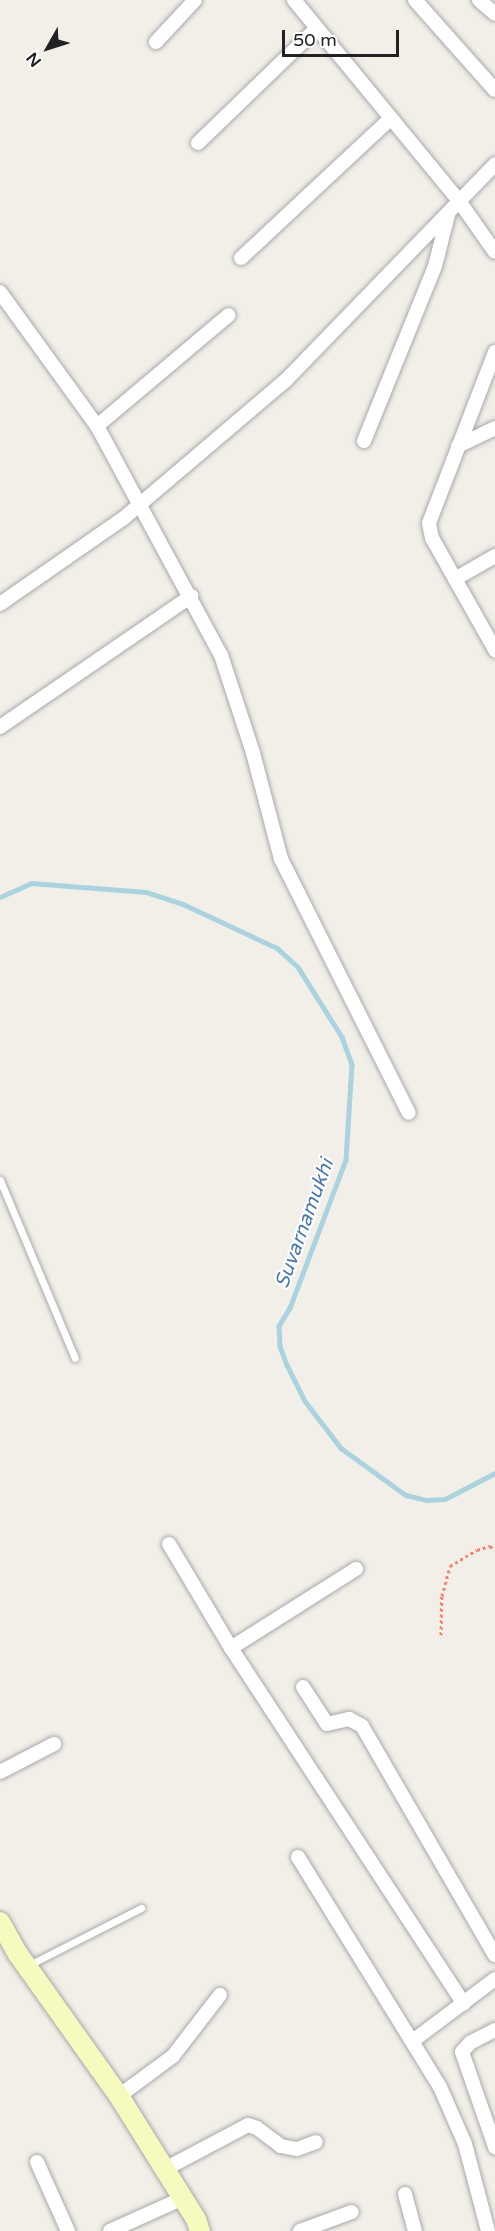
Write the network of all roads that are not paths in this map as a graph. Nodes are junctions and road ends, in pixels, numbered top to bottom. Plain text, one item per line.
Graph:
1 (195, 0) edge
2 (294, 0) edge
3 (415, 0) edge
4 (479, 0) edge
5 (495, 14) edge
6 (317, 28) junction
7 (156, 42) dead end
8 (495, 90) edge
9 (391, 118) junction
10 (198, 143) dead end
11 (495, 164) edge
12 (459, 201) junction
13 (449, 213) junction
14 (495, 252) edge
15 (241, 258) dead end
16 (0, 292) edge
17 (229, 315) dead end
18 (495, 352) edge
19 (97, 426) junction
20 (495, 428) edge
21 (364, 441) dead end
22 (458, 446) junction
23 (140, 505) junction
24 (495, 556) edge
25 (455, 579) junction
26 (191, 596) junction
27 (0, 604) edge
28 (495, 650) edge
29 (0, 727) edge
30 (409, 1113) dead end
31 (0, 1180) edge
32 (75, 1358) dead end
33 (169, 1545) dead end
34 (356, 1569) dead end
35 (231, 1648) junction
36 (303, 1687) dead end
37 (54, 1744) dead end
38 (0, 1772) edge
39 (298, 1857) dead end
40 (141, 1908) dead end
41 (0, 1922) edge
42 (495, 1955) edge
43 (27, 1966) junction
44 (495, 1979) edge
45 (220, 1995) dead end
46 (464, 2004) junction
47 (495, 2030) edge
48 (414, 2040) junction
49 (119, 2096) junction
50 (316, 2142) dead end
51 (495, 2147) edge
52 (37, 2162) dead end
53 (165, 2169) junction
54 (405, 2194) dead end
55 (183, 2198) junction
56 (352, 2212) dead end
57 (68, 2231) edge
58 (110, 2231) edge
59 (200, 2231) edge
60 (300, 2231) edge
61 (415, 2231) edge
62 (488, 2231) edge

1 - 7 street
2 - 6 street
3 - 8 street
4 - 5 street
6 - 9 street
6 - 10 street
9 - 12 street
9 - 15 street
11 - 12 street
12 - 13 street
12 - 14 street
13 - 21 street
13 - 23 street
16 - 19 street
17 - 19 street
18 - 22 street
19 - 23 street
20 - 22 street
22 - 25 street
23 - 26 street
23 - 27 street
24 - 25 street
25 - 28 street
26 - 29 street
26 - 30 street
31 - 32 lane
33 - 35 street
34 - 35 street
35 - 46 street
36 - 42 street
37 - 38 street
39 - 48 street
40 - 43 lane
41 - 43 street
43 - 49 street
44 - 46 street
45 - 49 street
46 - 48 street
47 - 51 street
48 - 62 street
49 - 53 street
50 - 53 street
52 - 57 street
53 - 55 street
54 - 61 street
55 - 58 street
55 - 59 street
56 - 60 street

